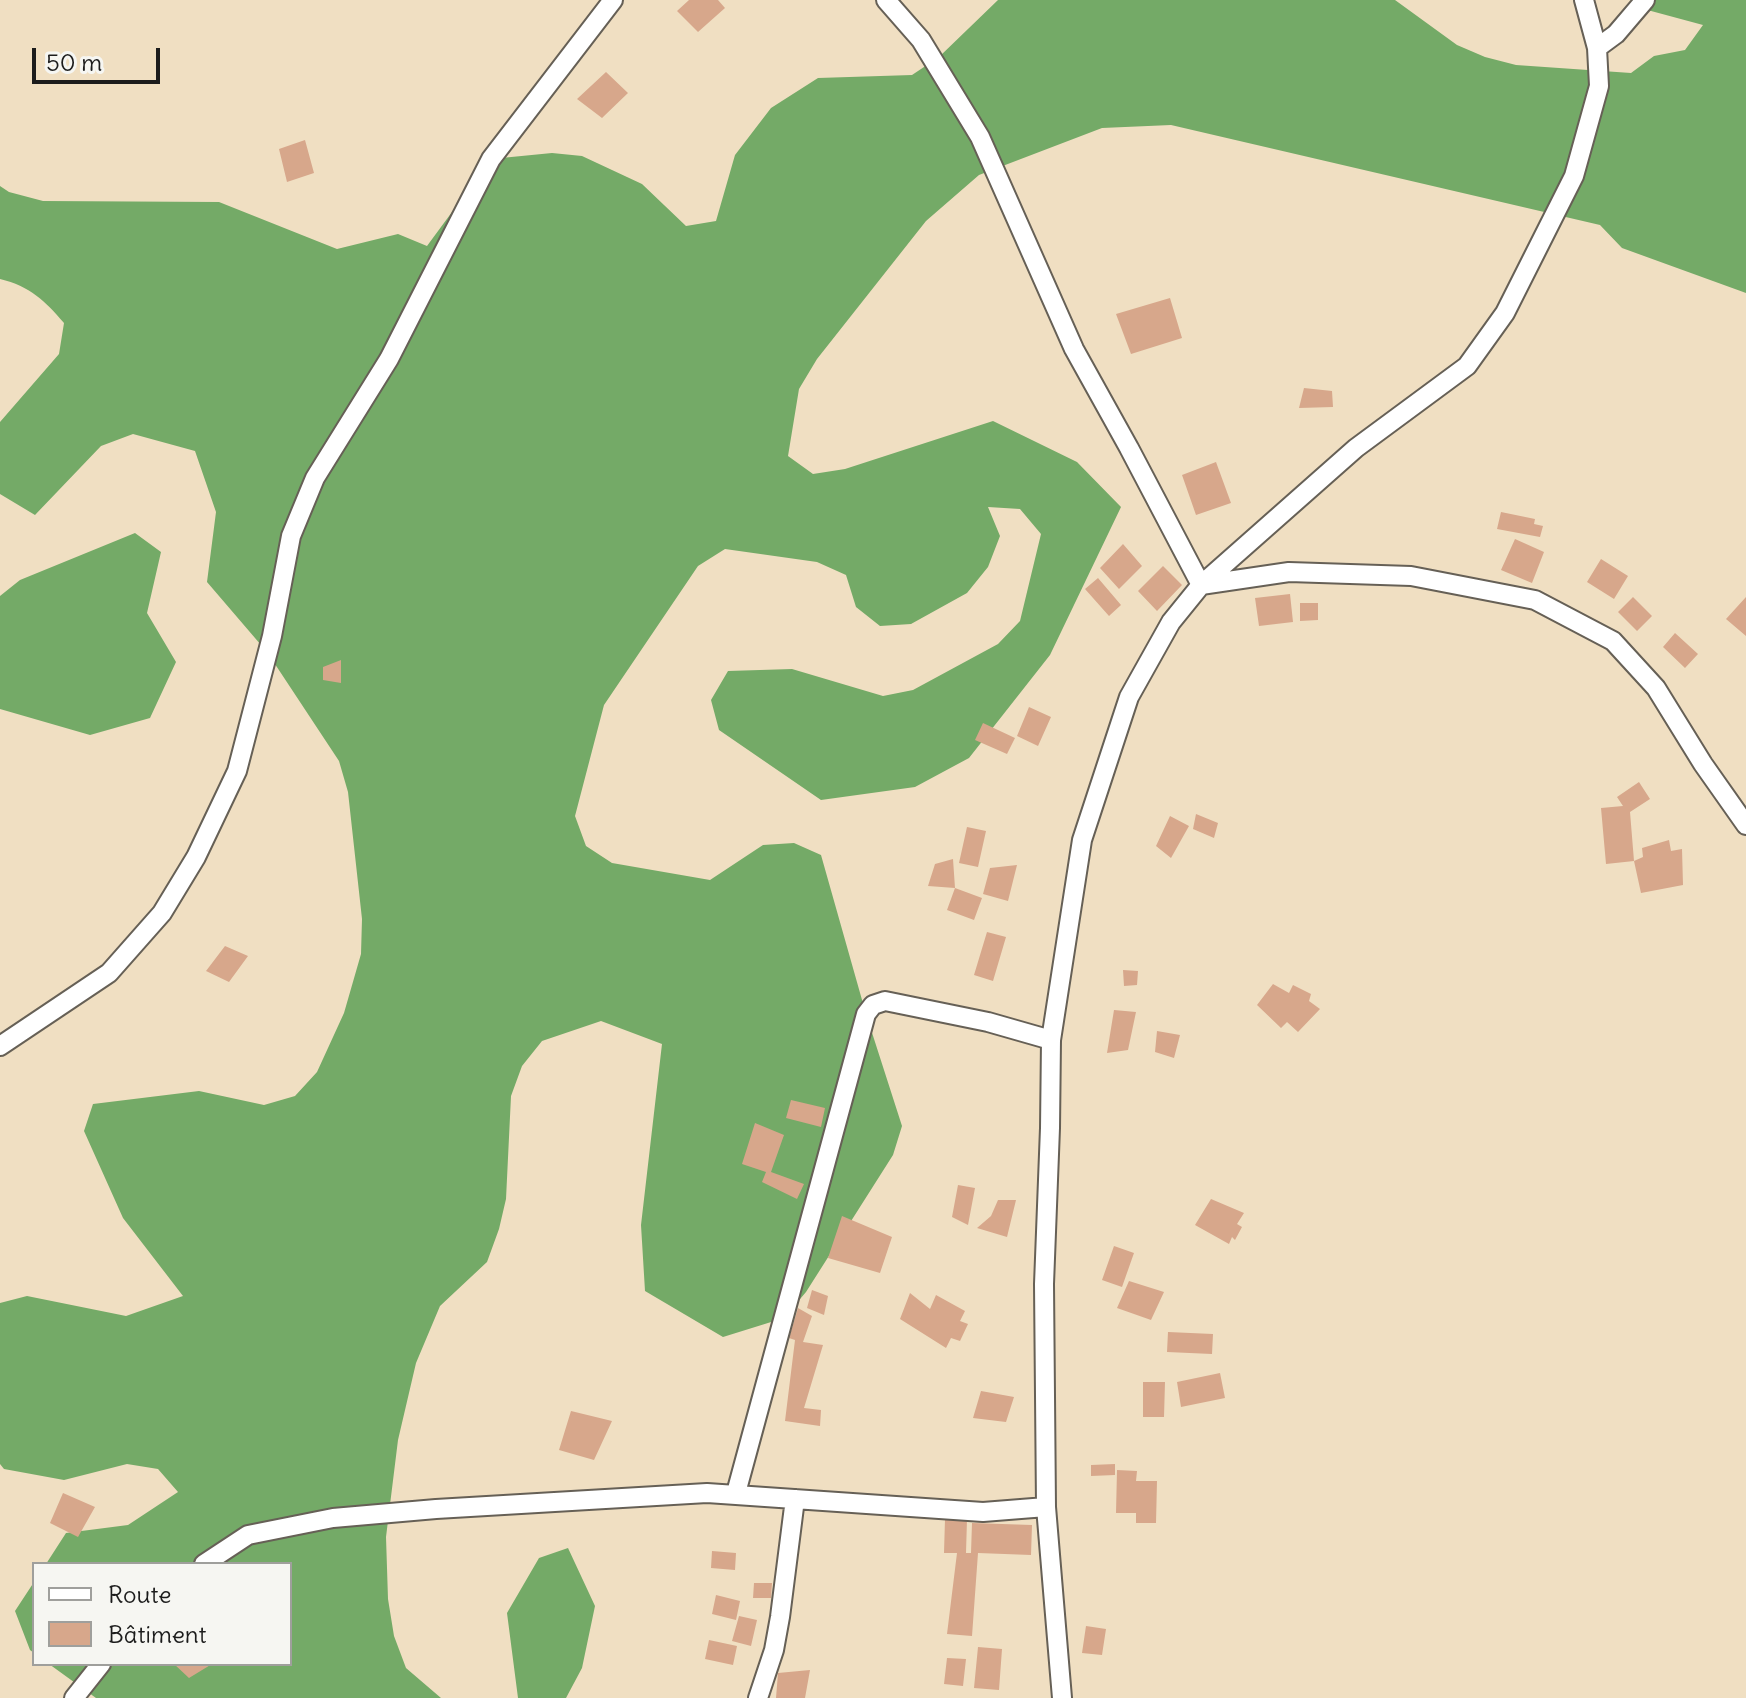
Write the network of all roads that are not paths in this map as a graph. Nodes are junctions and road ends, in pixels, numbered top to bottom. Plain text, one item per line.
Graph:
1 (613, 0) edge
2 (886, 0) edge
3 (1584, 0) edge
4 (1645, 0) edge
5 (1597, 48) junction
6 (1201, 585) junction
7 (1746, 825) edge
8 (1051, 1040) junction
9 (0, 1046) edge
10 (736, 1493) junction
11 (795, 1499) junction
12 (1046, 1507) junction
13 (207, 1562) edge
14 (99, 1666) edge
15 (74, 1698) edge
16 (758, 1698) edge
17 (1062, 1698) edge

1 - 9 street
2 - 6 street
3 - 5 street
4 - 5 street
5 - 6 street
6 - 7 street
6 - 8 street
8 - 10 street
8 - 12 street
10 - 11 street
10 - 13 street
11 - 12 street
11 - 16 street
12 - 17 street
14 - 15 street

